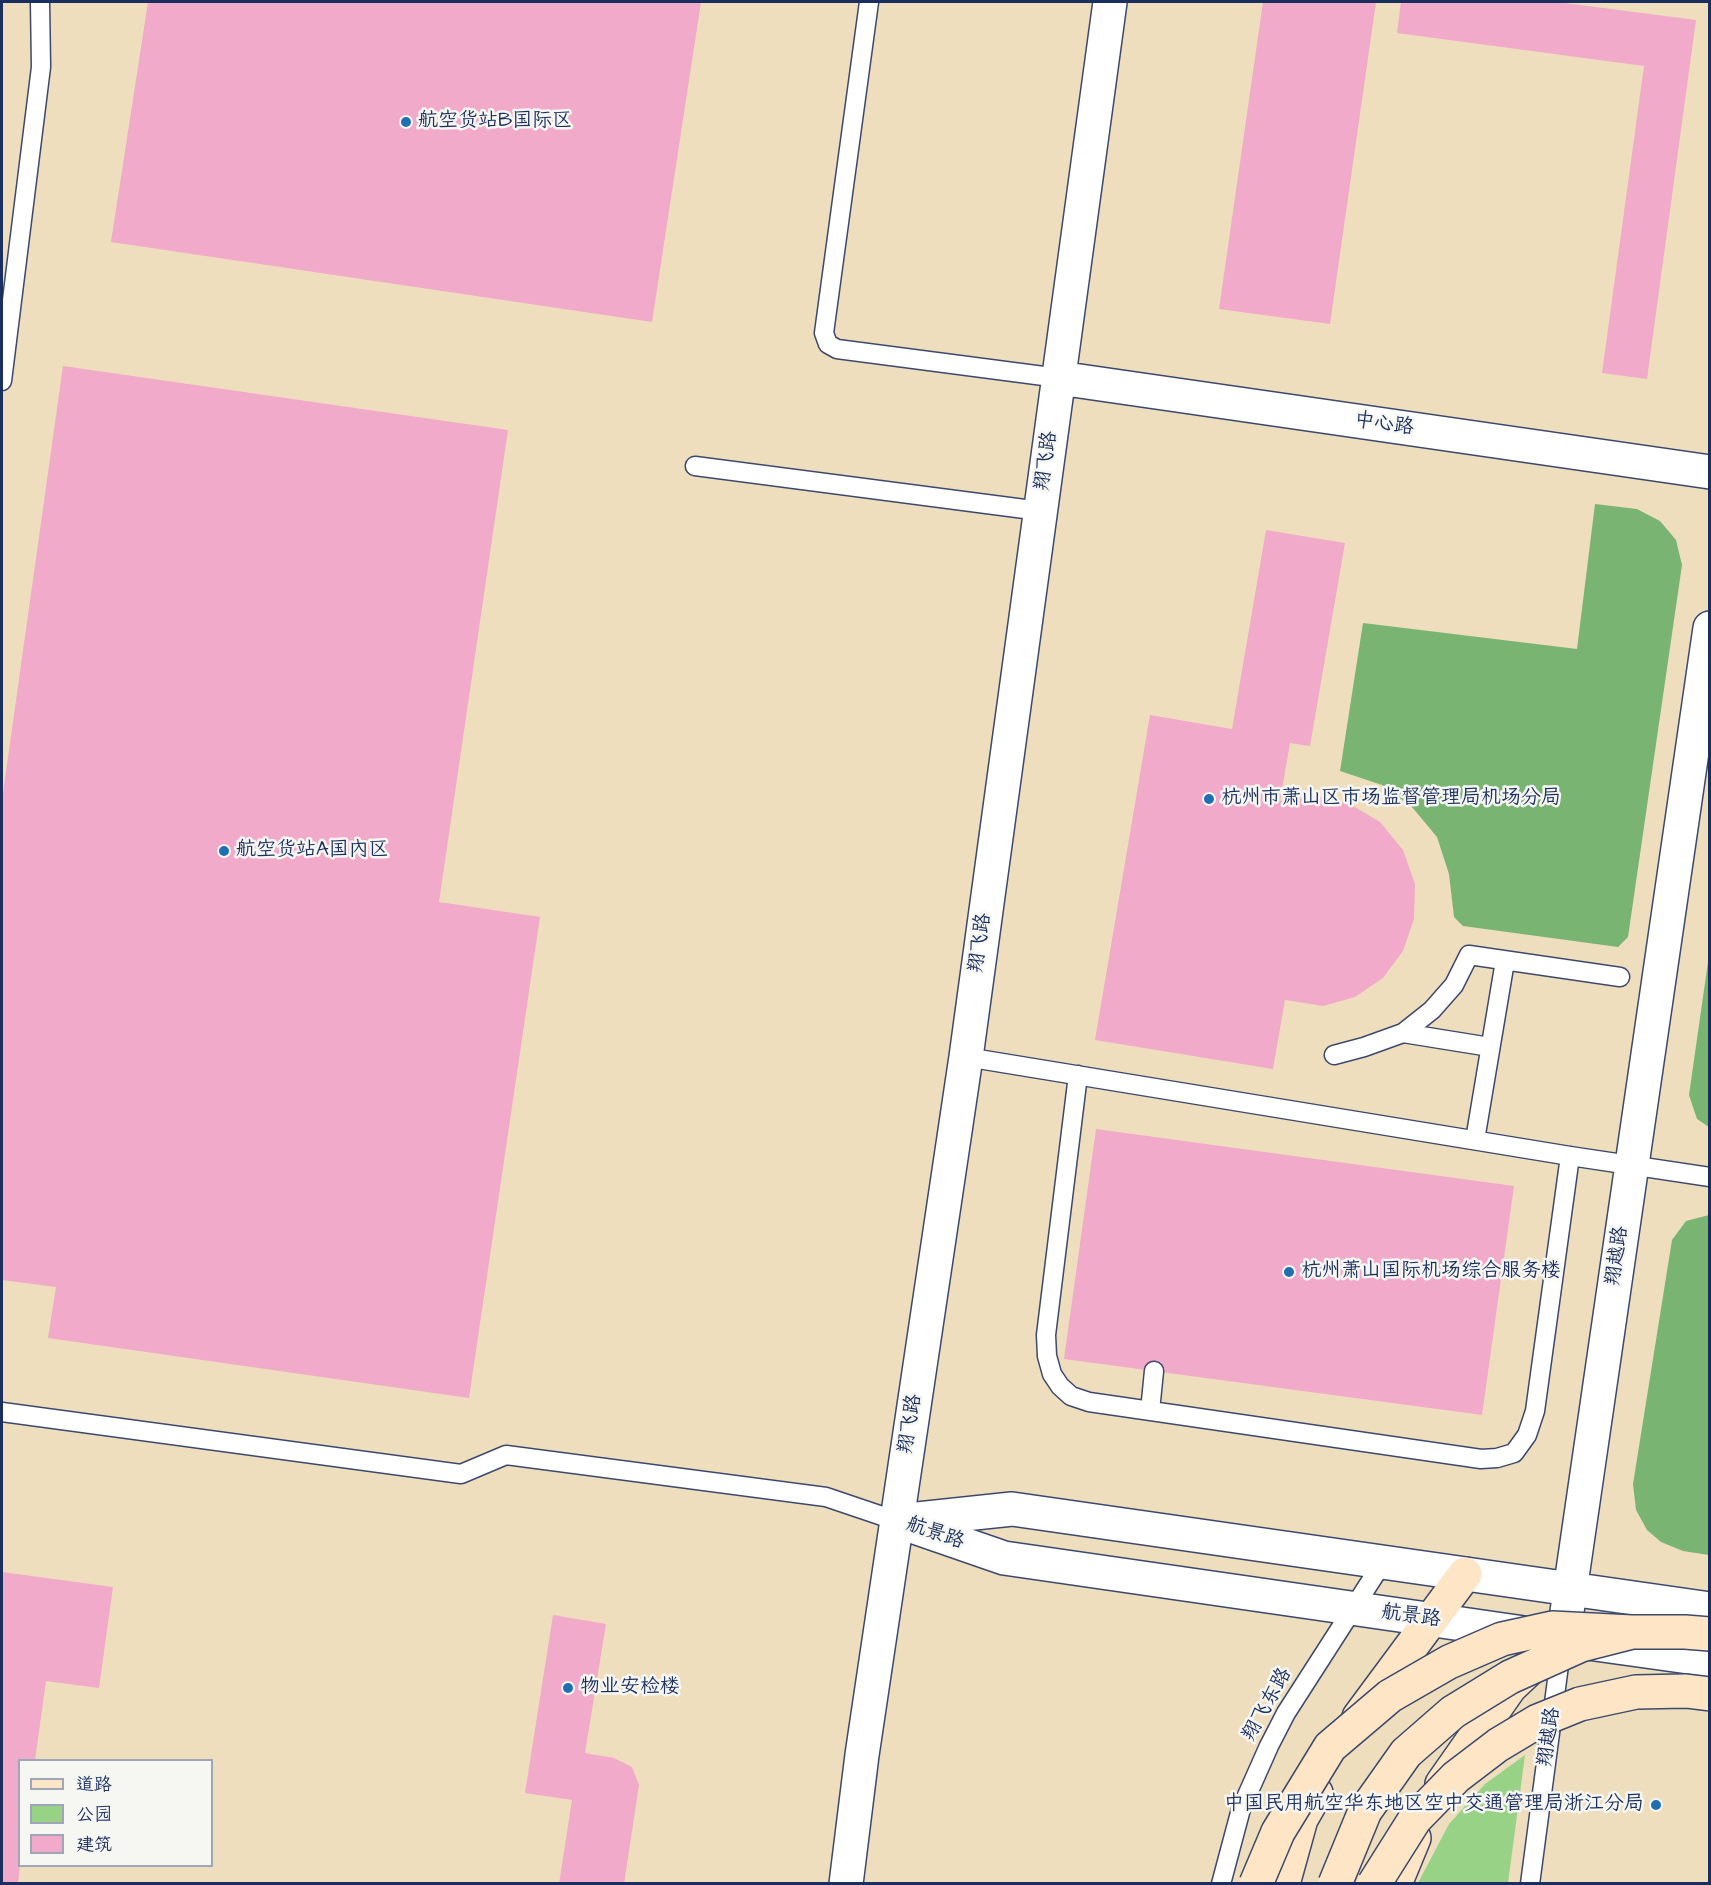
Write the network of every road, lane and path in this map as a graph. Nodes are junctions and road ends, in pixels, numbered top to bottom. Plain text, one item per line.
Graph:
1 (40, 2) edge
2 (869, 2) edge
3 (1110, 2) edge
4 (1059, 378) junction
5 (2, 381) edge
6 (695, 466) dead end
7 (1710, 472) edge
8 (1040, 511) junction
9 (1710, 628) edge
10 (1505, 961) junction
11 (1620, 977) dead end
12 (1403, 1033) junction
13 (1490, 1047) junction
14 (1334, 1055) dead end
15 (966, 1057) junction
16 (1078, 1075) junction
17 (1475, 1140) junction
18 (1570, 1156) junction
19 (1631, 1166) junction
20 (1710, 1177) edge
21 (1154, 1371) dead end
22 (1150, 1410) junction
23 (2, 1412) edge
24 (897, 1521) junction
25 (1383, 1562) junction
26 (1465, 1574) junction
27 (1570, 1589) junction
28 (1352, 1608) junction
29 (1710, 1609) edge
30 (1431, 1620) junction
31 (1632, 1632) junction
32 (1710, 1634) edge
33 (1563, 1639) junction
34 (1710, 1660) edge
35 (1710, 1694) edge
36 (846, 1884) edge
37 (1221, 1884) edge
38 (1256, 1884) edge
39 (1283, 1884) edge
40 (1335, 1884) edge
41 (1374, 1884) edge
42 (1395, 1884) edge
43 (1530, 1884) edge

1 - 5 lane
2 - 4 lane
3 - 4 street, 翔飞路
4 - 7 street, 中心路
4 - 8 street, 翔飞路
6 - 8 lane
8 - 15 street, 翔飞路
9 - 19 street, 翔越路
10 - 11 lane
10 - 12 lane
10 - 13 lane
12 - 13 lane
12 - 14 lane
13 - 17 lane
15 - 16 lane
15 - 24 street, 翔飞路
16 - 17 lane
16 - 22 lane
17 - 18 lane
18 - 19 lane
18 - 22 lane
19 - 20 lane
19 - 27 street, 翔越路
21 - 22 lane
23 - 24 lane
24 - 25 street, 航景路
24 - 28 street, 航景路
24 - 36 street, 翔飞路
25 - 26 street, 航景路
25 - 28 lane, 翔飞东路
26 - 27 street, 航景路
26 - 30 main road
27 - 29 street, 航景路
27 - 33 street, 翔越路
28 - 30 street, 航景路
28 - 37 lane, 翔飞东路
30 - 33 street, 航景路
30 - 39 main road
31 - 32 main road, bridge
31 - 38 main road, bridge
31 - 40 main road, bridge
33 - 34 street, 航景路
33 - 42 main road
33 - 43 lane, 翔越路
35 - 41 main road, bridge

